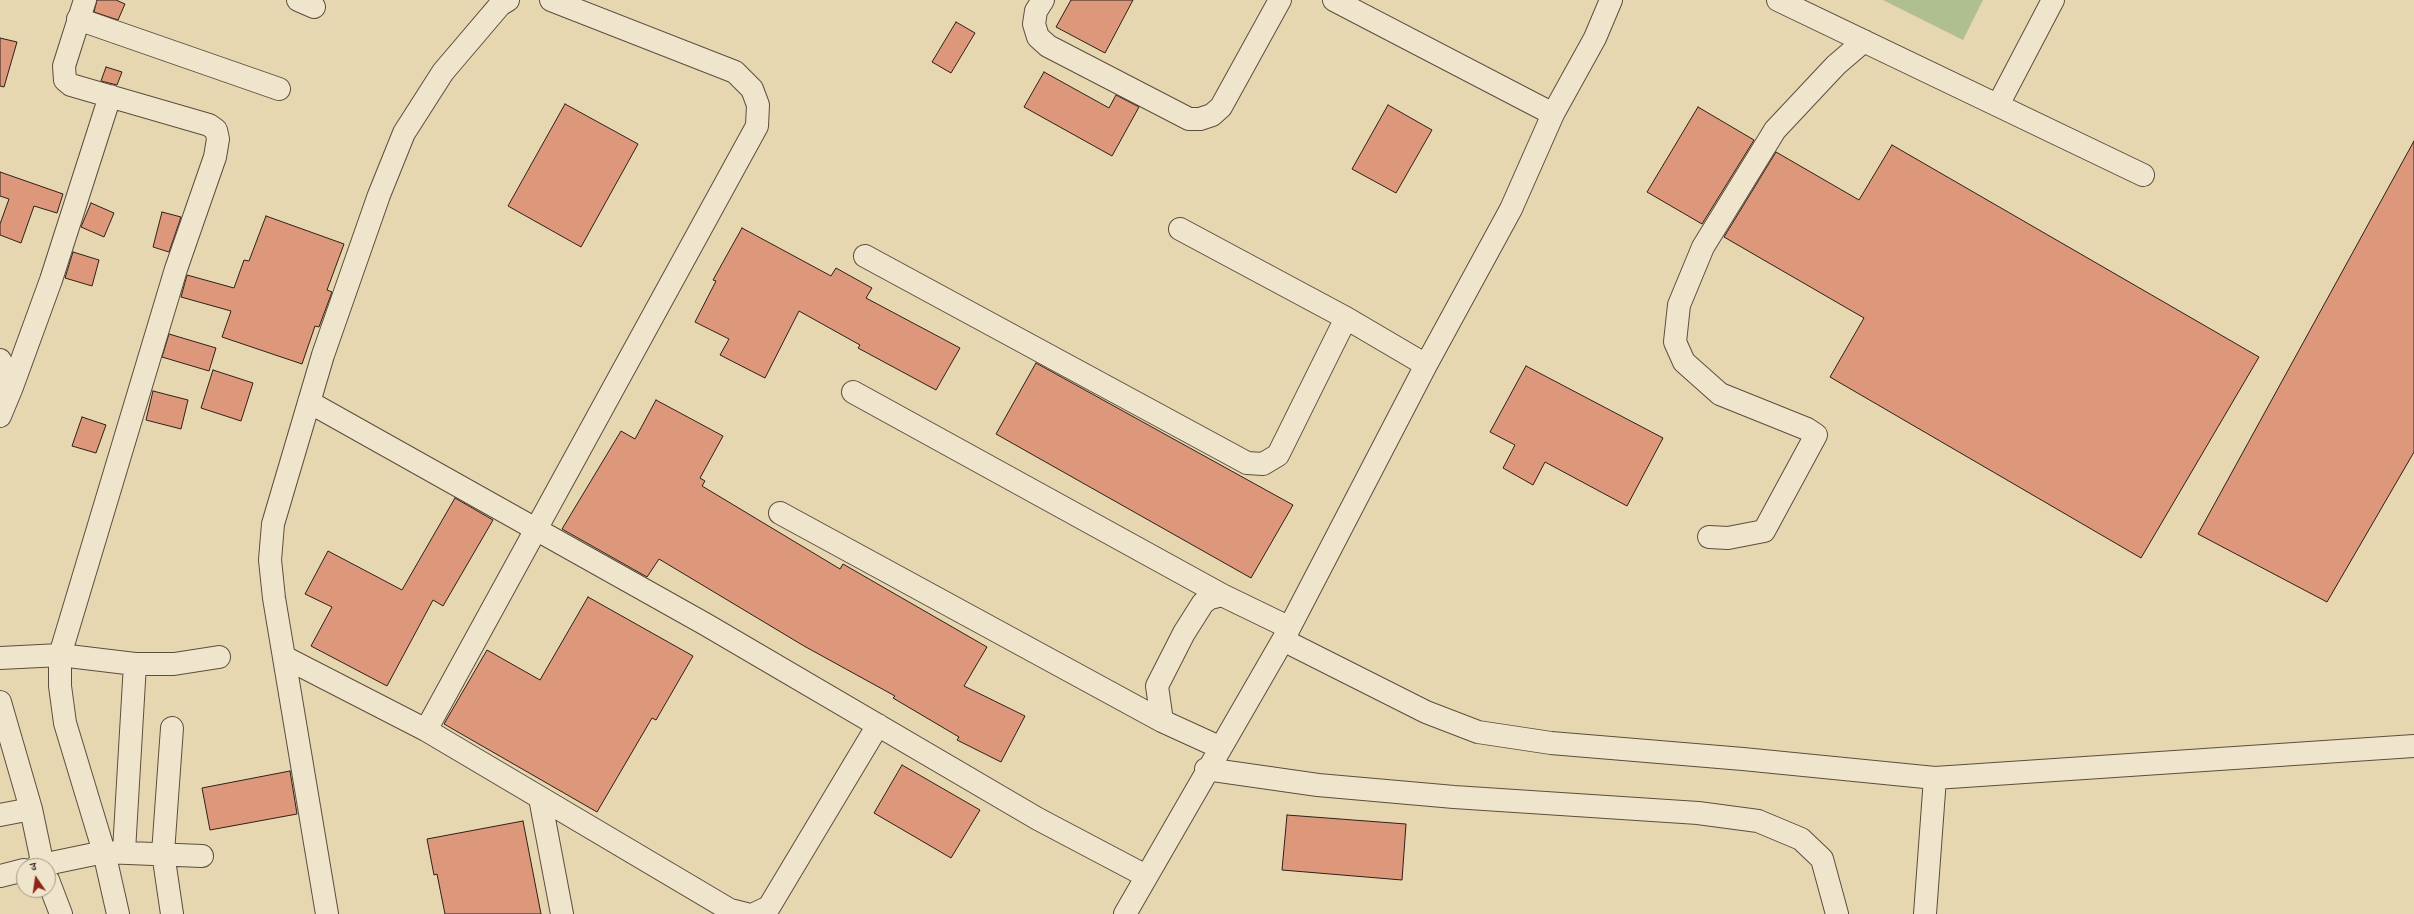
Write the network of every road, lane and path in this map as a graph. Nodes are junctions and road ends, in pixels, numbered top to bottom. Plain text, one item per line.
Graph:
1 (508, 0) edge
2 (551, 0) edge
3 (1043, 0) edge
4 (1280, 0) edge
5 (1334, 0) edge
6 (1612, 0) edge
7 (1778, 0) edge
8 (2053, 0) edge
9 (81, 9) edge
10 (1864, 41) junction
11 (279, 90) dead end
12 (110, 96) junction
13 (1998, 105) junction
14 (1553, 114) junction
15 (2143, 176) dead end
16 (1180, 229) dead end
17 (865, 256) dead end
18 (1346, 318) junction
19 (0, 360) edge
20 (1426, 365) junction
21 (12, 387) junction
22 (853, 392) dead end
23 (309, 402) junction
24 (0, 416) edge
25 (780, 512) dead end
26 (537, 528) junction
27 (1710, 537) dead end
28 (1222, 595) junction
29 (1285, 634) junction
30 (60, 654) junction
31 (219, 657) dead end
32 (284, 657) junction
33 (0, 658) edge
34 (134, 664) junction
35 (0, 702) edge
36 (1162, 721) junction
37 (878, 726) junction
38 (172, 728) dead end
39 (426, 730) junction
40 (2414, 746) edge
41 (1219, 747) junction
42 (1206, 769) junction
43 (1935, 778) junction
44 (540, 798) junction
45 (31, 809) junction
46 (0, 815) edge
47 (114, 851) junction
48 (163, 853) junction
49 (202, 856) dead end
50 (38, 858) edge
51 (56, 865) edge
52 (16, 873) edge
53 (0, 876) edge
54 (1146, 876) junction
55 (53, 898) edge
56 (61, 914) edge
57 (118, 914) edge
58 (172, 914) edge
59 (327, 914) edge
60 (562, 914) edge
61 (746, 914) edge
62 (754, 914) edge
63 (1125, 914) edge
64 (1838, 914) edge
65 (1925, 914) edge

1 - 23 street
2 - 26 street
3 - 4 street
5 - 14 street
6 - 14 street
7 - 10 street
8 - 13 street
9 - 11 street
9 - 12 street
10 - 13 street
10 - 27 street
12 - 21 street
12 - 30 street
13 - 15 street
14 - 20 street
16 - 18 street
17 - 18 street
18 - 20 street
19 - 21 street
20 - 29 street
21 - 24 street
22 - 28 street
23 - 26 street
23 - 32 street
25 - 36 street
26 - 37 street
26 - 39 street
28 - 29 street
28 - 36 street
29 - 41 street
29 - 43 street
30 - 33 street
30 - 34 street
30 - 47 street
31 - 34 street
32 - 39 street
32 - 59 street
34 - 47 street
35 - 45 street
36 - 41 street
37 - 54 street
37 - 62 street
38 - 48 street
39 - 44 street
40 - 43 street
41 - 42 street
42 - 54 street
42 - 64 street
43 - 65 street
44 - 60 street
44 - 61 street
45 - 46 street
45 - 50 street
47 - 48 street
47 - 51 street
47 - 57 street
48 - 49 street
48 - 58 street
52 - 53 street
54 - 63 street
55 - 56 street

